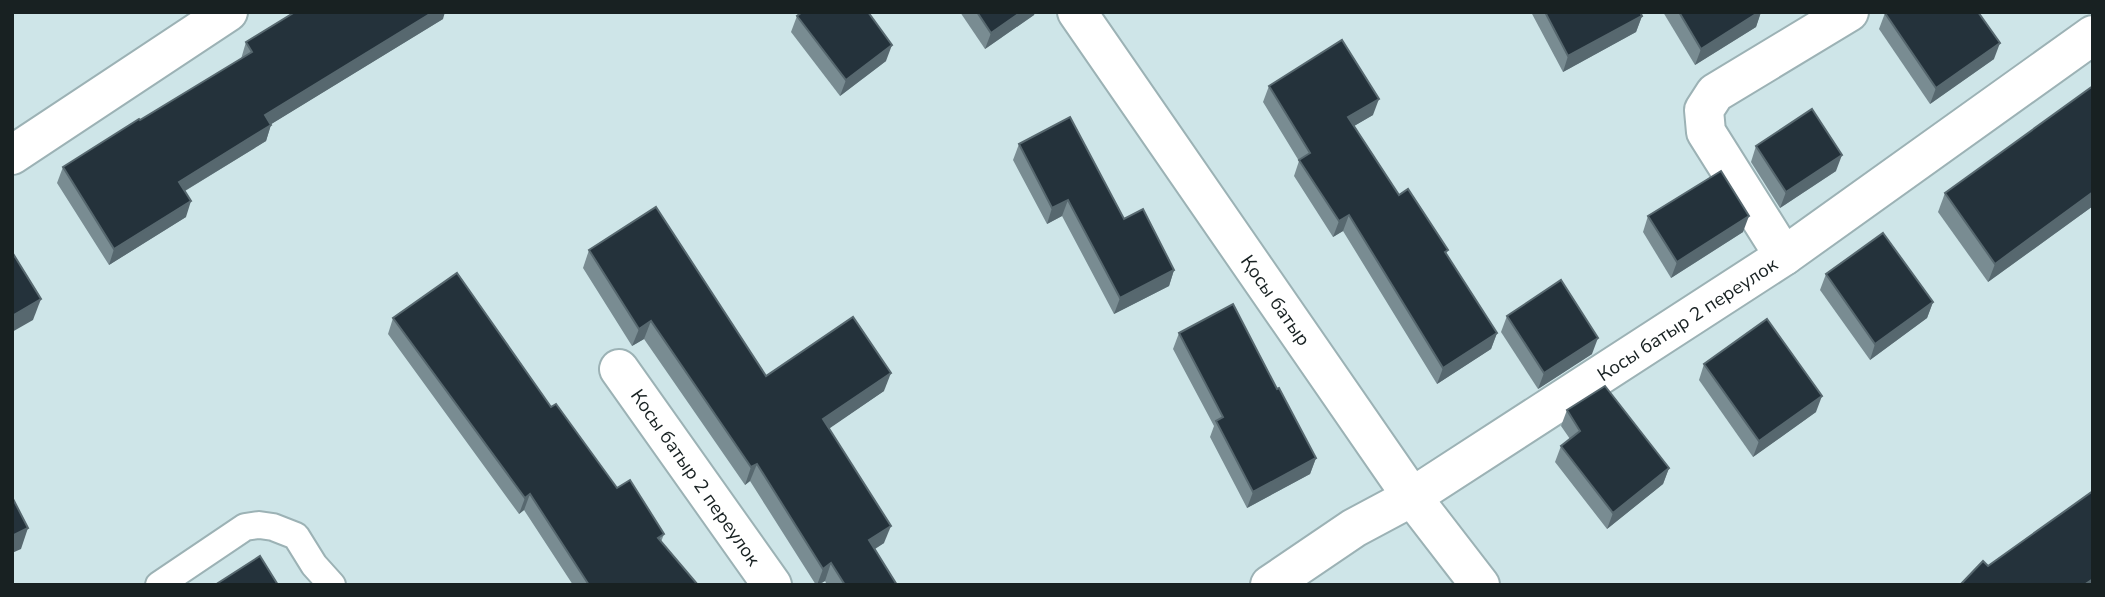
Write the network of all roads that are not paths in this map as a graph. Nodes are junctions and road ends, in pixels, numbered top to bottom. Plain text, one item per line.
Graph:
1 (228, 12) edge
2 (1077, 12) edge
3 (1849, 12) edge
4 (2093, 35) edge
5 (12, 155) edge
6 (1784, 256) junction
7 (619, 369) dead end
8 (1412, 497) junction
9 (159, 585) edge
10 (332, 585) edge
11 (772, 585) edge
12 (1270, 585) edge
13 (1480, 585) edge

1 - 5 street
2 - 8 street, Қосы батыр
3 - 6 street
4 - 6 street, Косы батыр 2 переулок
6 - 8 street, Косы батыр 2 переулок
7 - 11 street, Косы батыр 2 переулок
8 - 12 street, Косы батыр 2 переулок
8 - 13 street, Қосы батыр
9 - 10 lane

